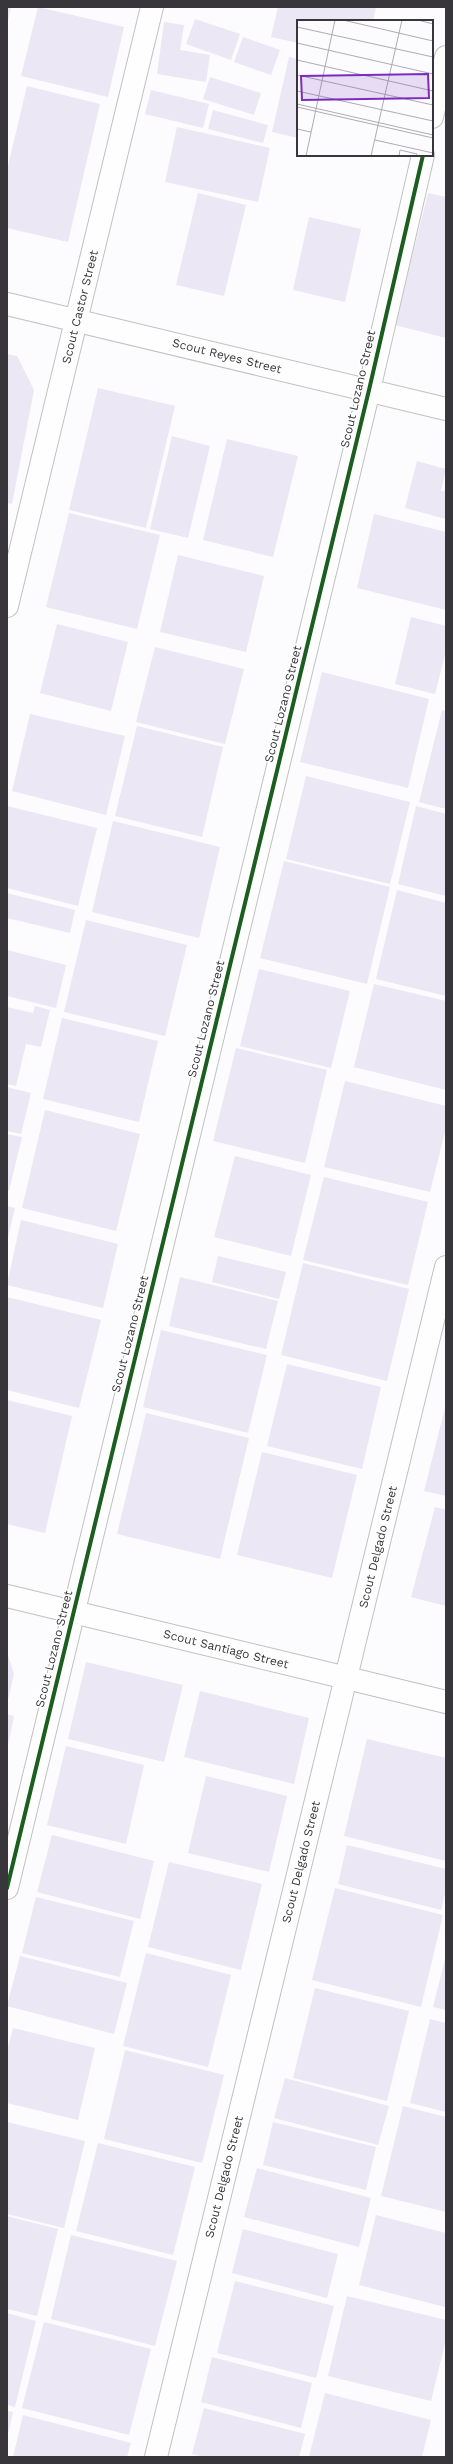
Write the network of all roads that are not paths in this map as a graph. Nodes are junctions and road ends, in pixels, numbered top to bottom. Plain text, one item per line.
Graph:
1 (152, 7) edge
2 (446, 57) edge
3 (433, 113) edge
4 (423, 156) edge
5 (7, 304) edge
6 (76, 319) junction
7 (369, 390) junction
8 (446, 409) edge
9 (7, 606) edge
10 (446, 1267) edge
11 (7, 1596) edge
12 (74, 1612) junction
13 (346, 1678) junction
14 (446, 1702) edge
15 (7, 1888) edge
16 (156, 2457) edge

1 - 6 street, Scout Castor Street
2 - 3 street
4 - 7 street, Scout Lozano Street
5 - 6 street, Scout Reyes Street
6 - 7 street, Scout Reyes Street
6 - 9 street, Scout Castor Street
7 - 8 street, Scout Reyes Street
7 - 12 street, Scout Lozano Street
10 - 13 street, Scout Delgado Street
11 - 12 street, Scout Santiago Street
12 - 13 street, Scout Santiago Street
12 - 15 street, Scout Lozano Street
13 - 14 street, Scout Santiago Street
13 - 16 street, Scout Delgado Street

